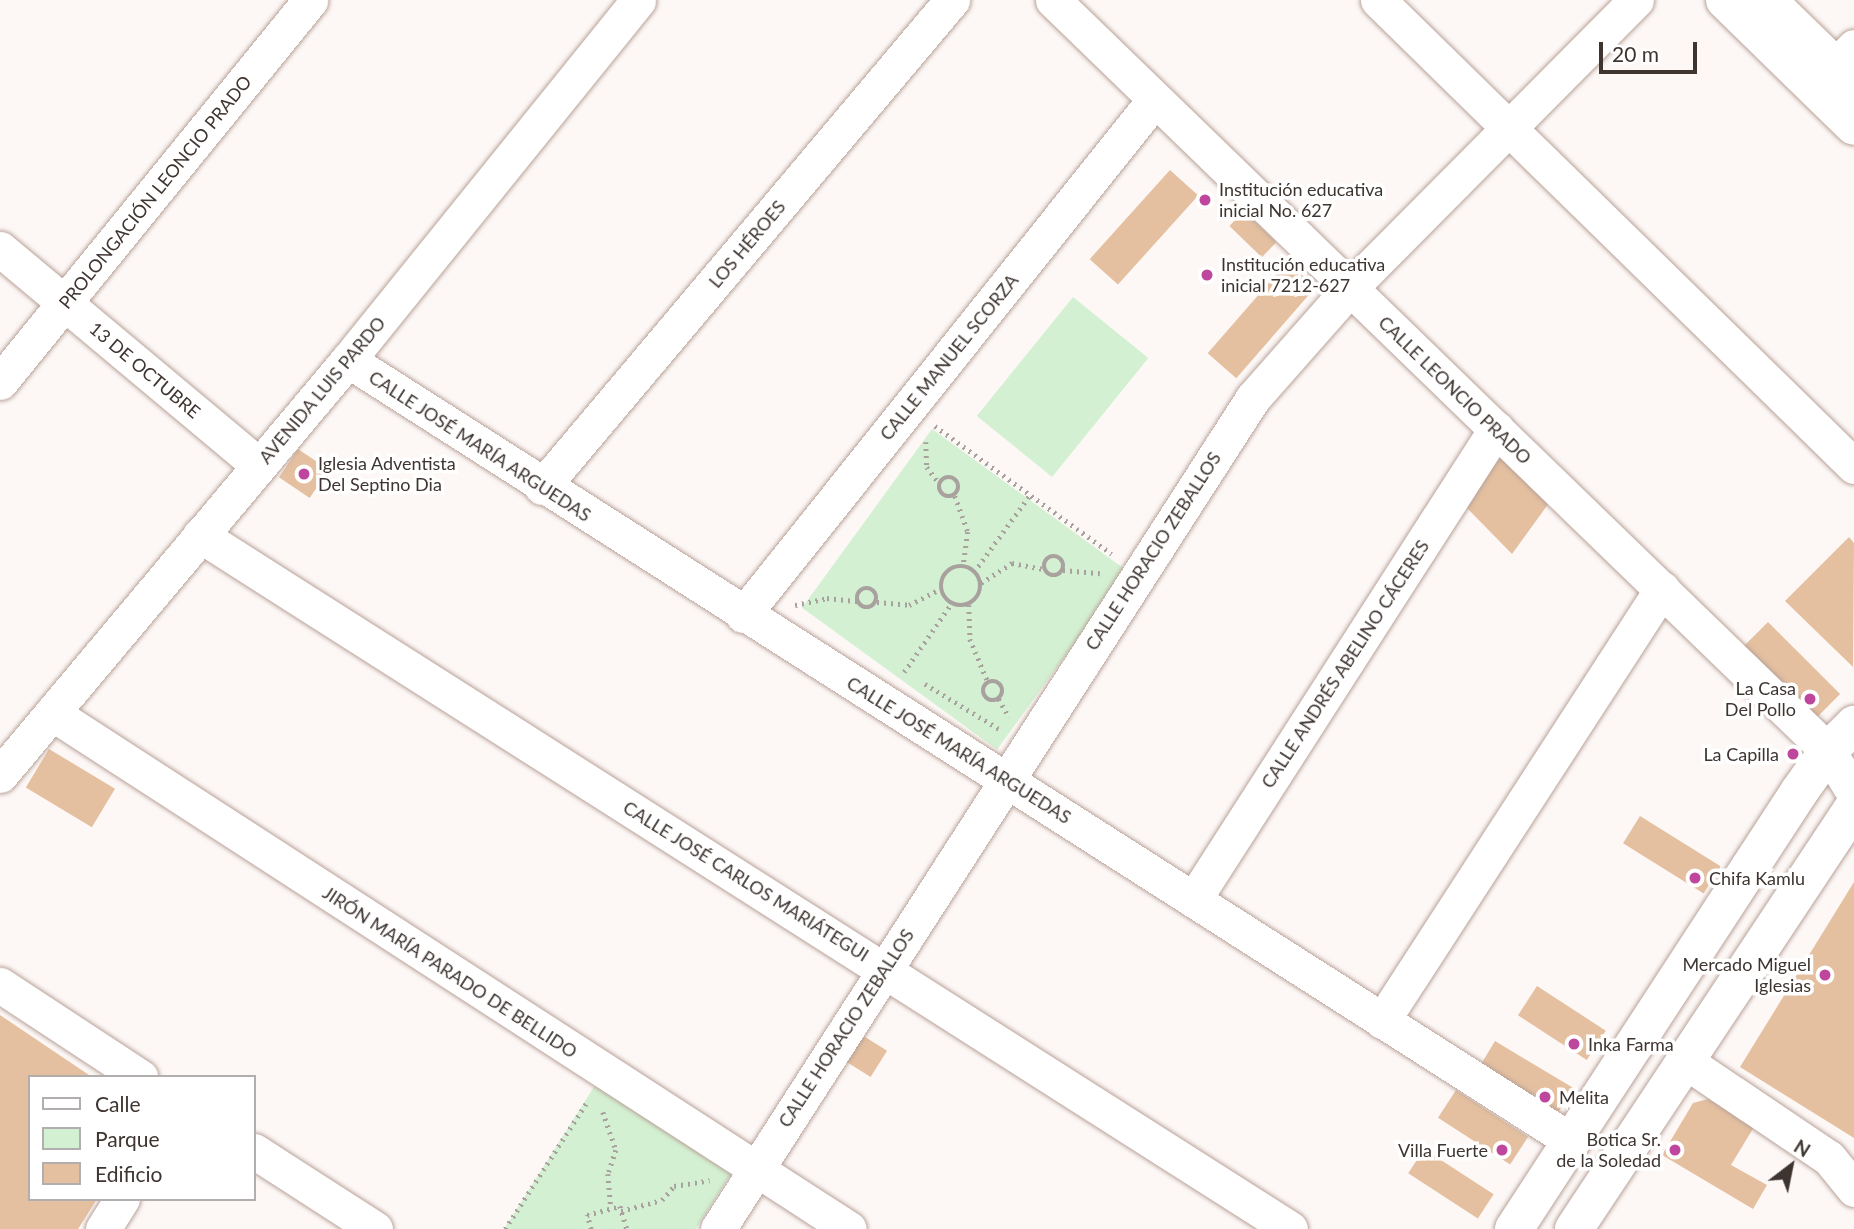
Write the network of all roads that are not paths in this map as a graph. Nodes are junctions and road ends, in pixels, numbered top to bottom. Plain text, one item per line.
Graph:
1 (310, 0) edge
2 (638, 0) edge
3 (952, 0) edge
4 (1053, 0) edge
5 (1378, 0) edge
6 (1636, 0) edge
7 (1725, 0) edge
8 (1767, 0) edge
9 (1839, 72) edge
10 (1155, 99) junction
11 (1854, 126) edge
12 (1510, 128) junction
13 (0, 249) edge
14 (1350, 289) junction
15 (65, 303) junction
16 (348, 360) junction
17 (0, 382) edge
18 (1496, 429) junction
19 (258, 465) junction
20 (1854, 466) edge
21 (542, 488) junction
22 (200, 535) junction
23 (1662, 589) junction
24 (743, 615) junction
25 (52, 713) junction
26 (1841, 738) edge
27 (0, 775) edge
28 (1005, 779) junction
29 (1854, 793) edge
30 (1854, 807) edge
31 (1194, 900) junction
32 (884, 968) junction
33 (0, 985) edge
34 (1382, 1021) junction
35 (1685, 1061) junction
36 (136, 1075) edge
37 (1570, 1140) junction
38 (256, 1152) edge
39 (756, 1171) junction
40 (1854, 1189) edge
41 (121, 1201) edge
42 (103, 1229) edge
43 (375, 1229) edge
44 (718, 1229) edge
45 (849, 1229) edge
46 (1290, 1229) edge
47 (1514, 1229) edge
48 (1574, 1229) edge

1 - 15 street, PROLONGACIÓN LEONCIO PRADO
2 - 16 street, AVENIDA LUIS PARDO
3 - 21 street, LOS HÉROES
4 - 10 street, CALLE LEONCIO PRADO
5 - 12 street
6 - 12 street, CALLE HORACIO ZEBALLOS
7 - 9 main road
8 - 9 main road
9 - 11 main road
10 - 14 street, CALLE LEONCIO PRADO
10 - 24 street, CALLE MANUEL SCORZA
12 - 14 street, CALLE HORACIO ZEBALLOS
12 - 20 street
13 - 15 street, 13 DE OCTUBRE
14 - 18 street, CALLE LEONCIO PRADO
14 - 28 street, CALLE HORACIO ZEBALLOS
15 - 17 street, PROLONGACIÓN LEONCIO PRADO
15 - 19 street, 13 DE OCTUBRE
16 - 19 street, AVENIDA LUIS PARDO
16 - 21 street, CALLE JOSÉ MARÍA ARGUEDAS
18 - 23 street, CALLE LEONCIO PRADO
18 - 31 street, CALLE ANDRÉS ABELINO CÁCERES
19 - 22 street, AVENIDA LUIS PARDO
21 - 24 street, CALLE JOSÉ MARÍA ARGUEDAS
22 - 25 street, AVENIDA LUIS PARDO
22 - 32 street, CALLE JOSÉ CARLOS MARIÁTEGUI
23 - 26 street, CALLE LEONCIO PRADO
23 - 34 street
24 - 28 street, CALLE JOSÉ MARÍA ARGUEDAS
25 - 27 street, AVENIDA LUIS PARDO
25 - 39 street, JIRÓN MARÍA PARADO DE BELLIDO
26 - 29 street, CALLE LEONCIO PRADO
26 - 37 main road
28 - 31 street, CALLE JOSÉ MARÍA ARGUEDAS
28 - 32 street, CALLE HORACIO ZEBALLOS
30 - 35 main road
31 - 34 street, CALLE JOSÉ MARÍA ARGUEDAS
32 - 39 street, CALLE HORACIO ZEBALLOS
32 - 46 street, CALLE JOSÉ CARLOS MARIÁTEGUI
33 - 36 street
34 - 37 street, CALLE JOSÉ MARÍA ARGUEDAS
35 - 40 street
35 - 48 main road
37 - 47 main road
38 - 43 street
39 - 44 street, CALLE HORACIO ZEBALLOS
39 - 45 street, JIRÓN MARÍA PARADO DE BELLIDO
41 - 42 street

